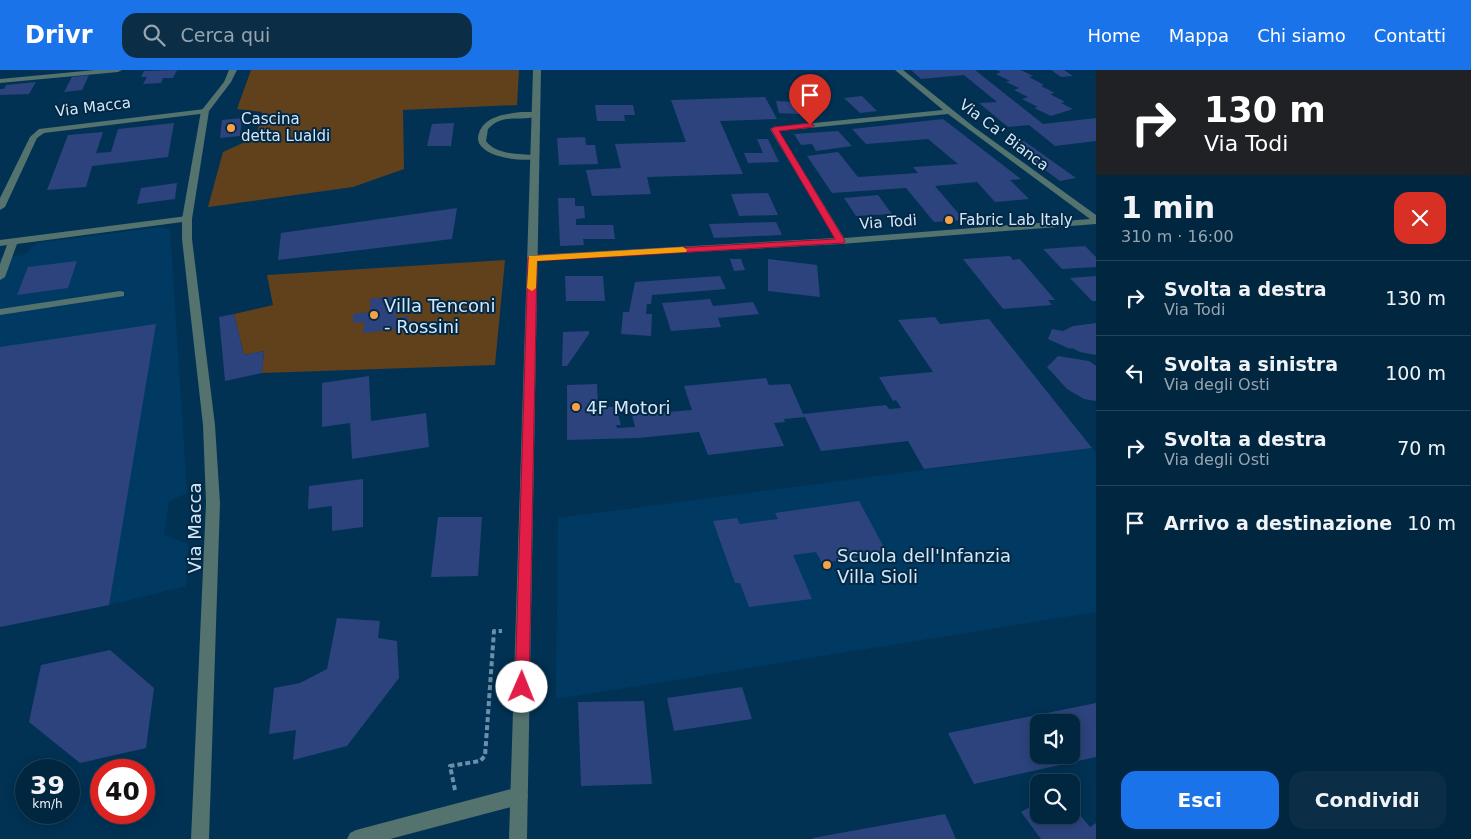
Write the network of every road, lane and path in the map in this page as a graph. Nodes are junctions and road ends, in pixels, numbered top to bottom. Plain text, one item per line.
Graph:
1 (118, 70) edge
2 (233, 70) edge
3 (537, 70) edge
4 (899, 70) edge
5 (0, 81) edge
6 (205, 111) junction
7 (949, 112) junction
8 (536, 114) junction
9 (535, 157) junction
10 (0, 207) edge
11 (187, 219) junction
12 (1096, 220) edge
13 (841, 241) junction
14 (13, 242) junction
15 (0, 243) edge
16 (533, 258) junction
17 (0, 277) edge
18 (120, 294) dead end
19 (0, 312) edge
20 (494, 631) dead end
21 (450, 766) dead end
22 (519, 796) junction
23 (200, 839) edge
24 (356, 839) edge
25 (518, 839) edge

1 - 5 street, Via Macca
2 - 6 street, Via Macca
3 - 8 street
4 - 7 street, Via Ca' Bianca
6 - 10 street, Via Macca
6 - 11 street, Via Macca
7 - 12 street, Via Ca' Bianca
7 - 13 street
8 - 9 street
8 - 9 street
9 - 16 street
11 - 14 street
11 - 23 street, Via Macca
12 - 13 street, Via Todi
13 - 16 street, Via Todi
14 - 15 street
14 - 17 street
16 - 22 street
18 - 19 street
20 - 21 path
22 - 24 street
22 - 25 street

